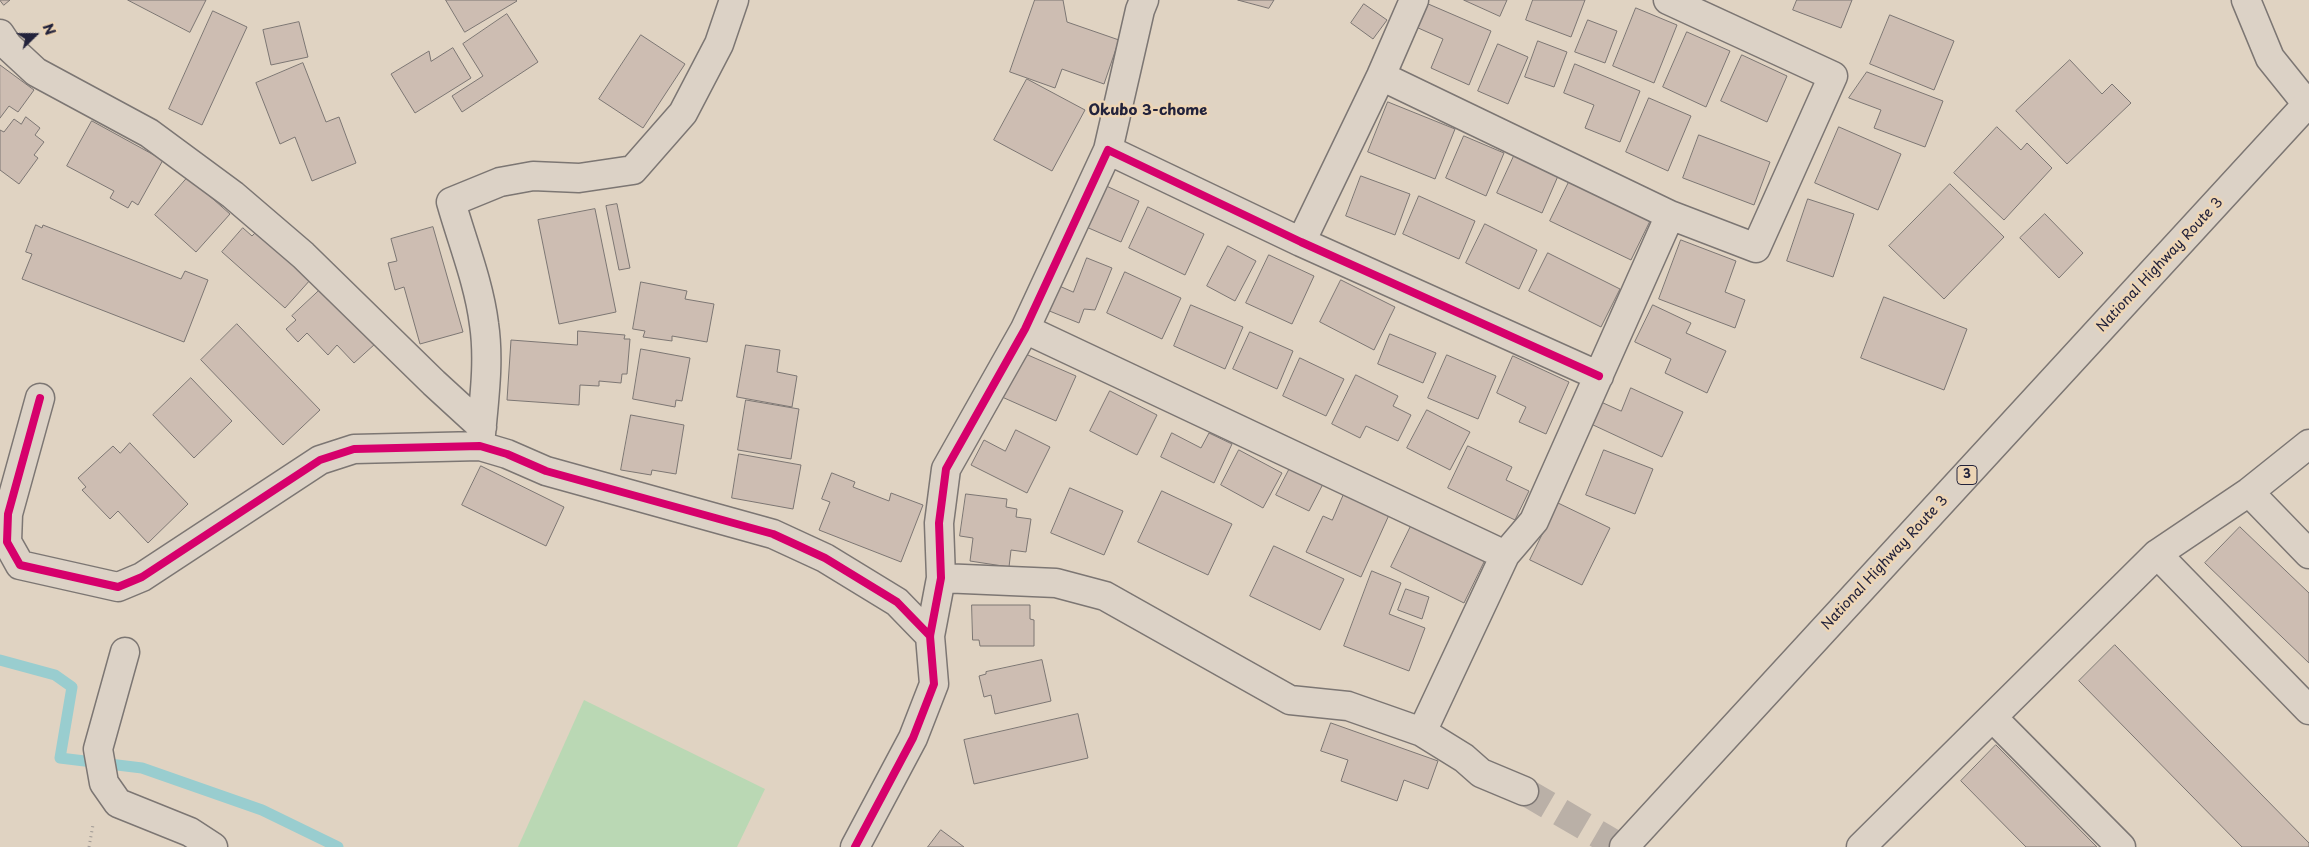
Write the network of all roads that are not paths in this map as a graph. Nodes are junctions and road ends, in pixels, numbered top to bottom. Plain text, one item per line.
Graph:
1 (734, 0) edge
2 (1144, 0) edge
3 (1414, 0) edge
4 (1668, 0) edge
5 (2246, 0) edge
6 (0, 34) edge
7 (1381, 76) junction
8 (2308, 103) edge
9 (1108, 150) junction
10 (1670, 215) junction
11 (1301, 242) junction
12 (1025, 329) junction
13 (1599, 376) junction
14 (40, 398) dead end
15 (481, 436) junction
16 (2309, 444) edge
17 (2249, 492) junction
18 (2157, 554) junction
19 (2309, 554) edge
20 (1505, 555) junction
21 (941, 578) junction
22 (930, 636) junction
23 (125, 652) dead end
24 (2309, 710) edge
25 (1993, 718) junction
26 (1422, 732) junction
27 (1524, 791) tunnel mouth
28 (213, 847) edge
29 (855, 847) edge
30 (1624, 847) edge
31 (1861, 847) edge
32 (2121, 847) edge

1 - 15 main road
2 - 9 main road
3 - 7 main road
4 - 10 main road
5 - 8 main road
6 - 15 main road
7 - 10 main road
7 - 11 main road
8 - 30 main road, National Highway Route 3 / 3
9 - 11 main road
9 - 12 main road
10 - 13 main road
11 - 13 main road
12 - 20 main road
12 - 21 main road
13 - 20 main road
14 - 15 main road
15 - 22 main road
16 - 17 main road
17 - 18 main road
17 - 19 main road
18 - 24 main road
18 - 25 main road
20 - 26 main road
21 - 22 main road
21 - 26 main road
22 - 29 main road
23 - 28 main road
25 - 31 main road
25 - 32 main road
26 - 27 main road

